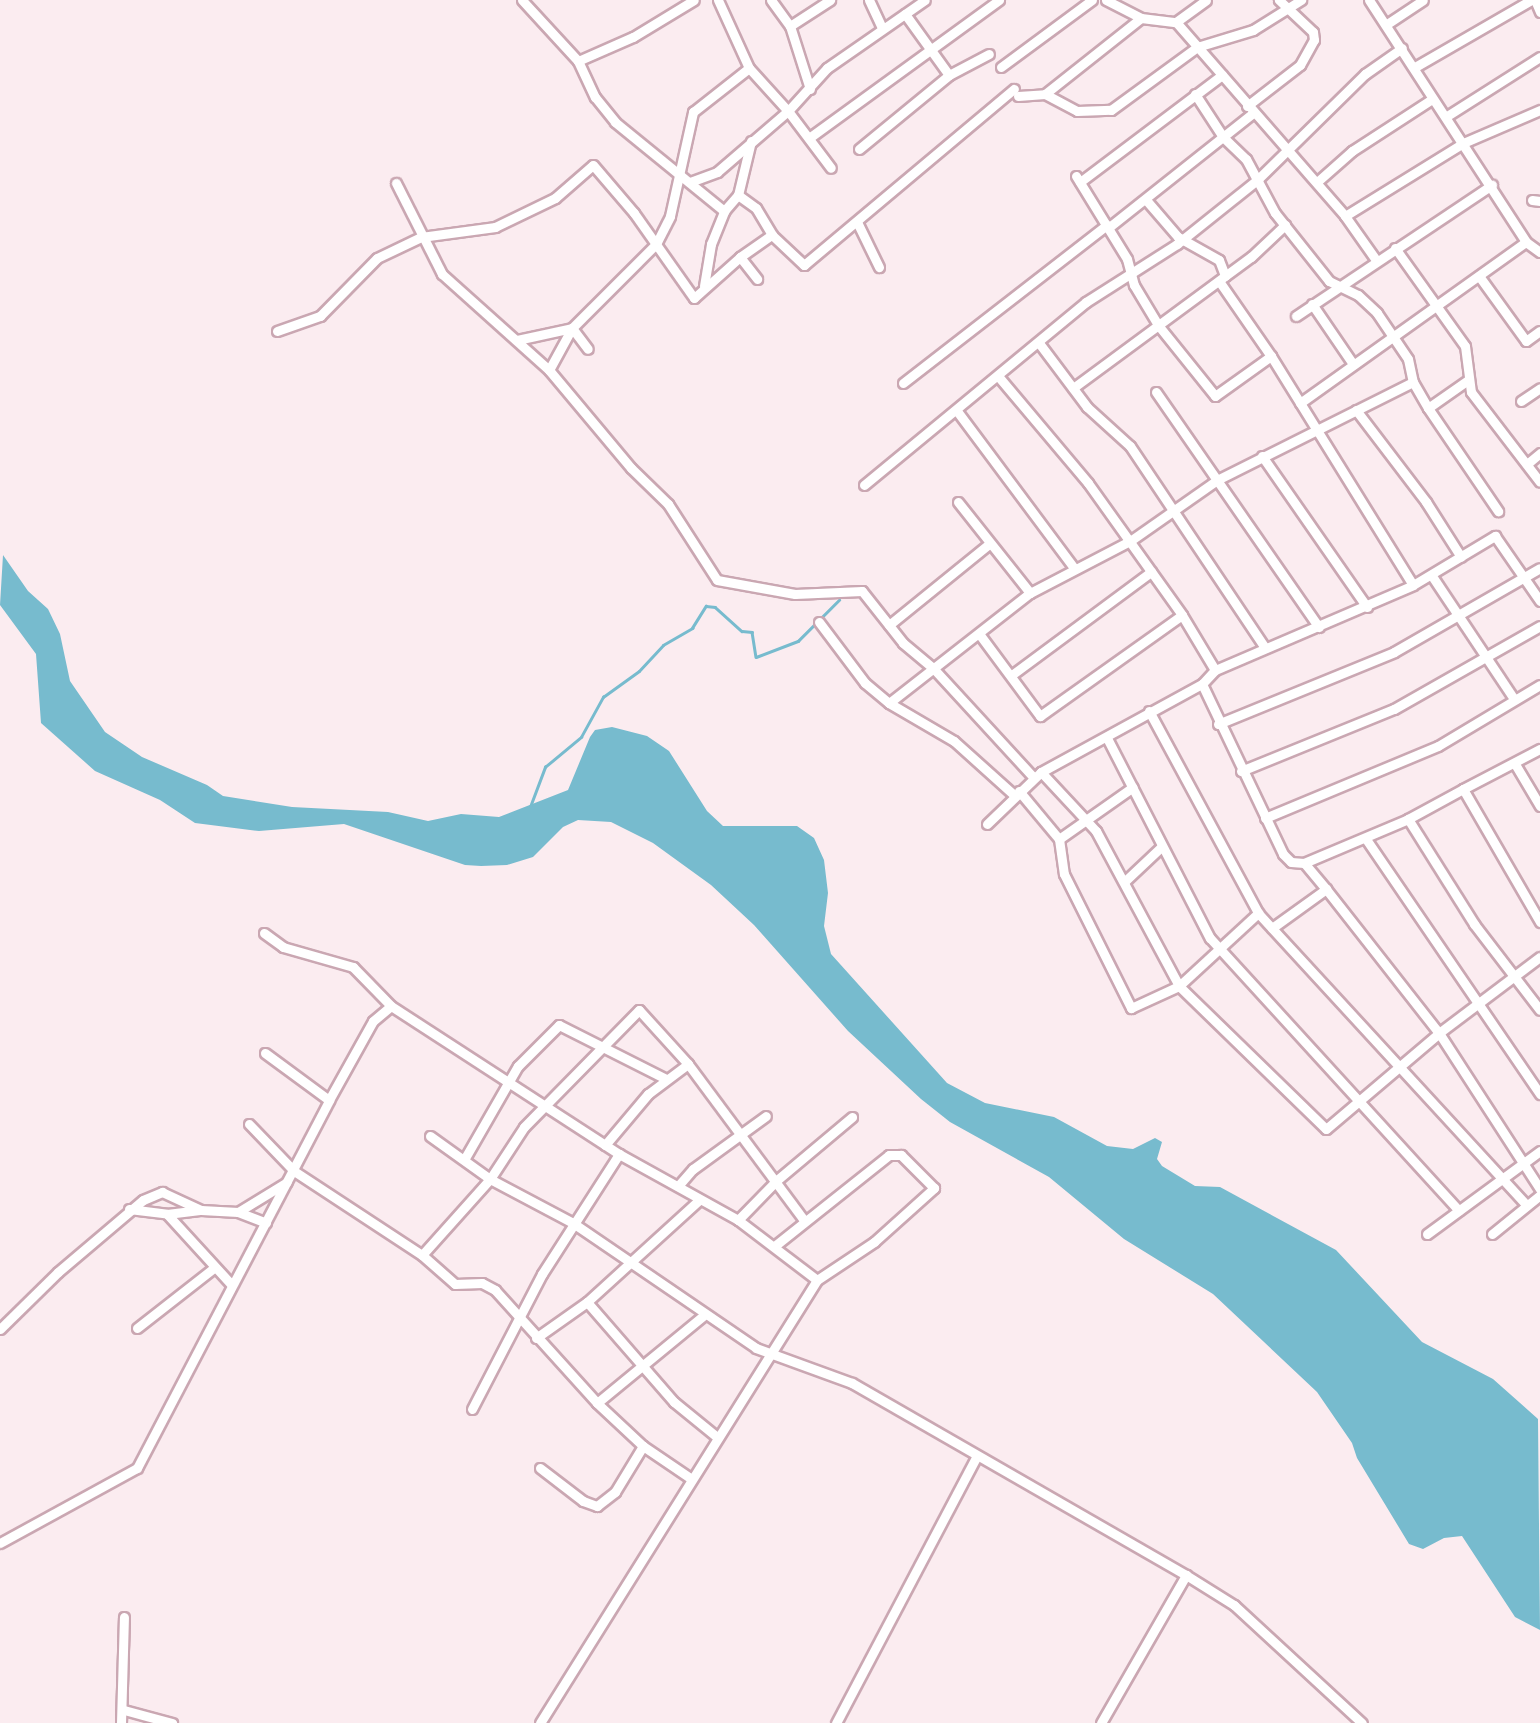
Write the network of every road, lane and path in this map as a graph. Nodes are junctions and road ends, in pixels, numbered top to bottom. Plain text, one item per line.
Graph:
1 (522, 0) edge
2 (694, 0) edge
3 (718, 0) edge
4 (830, 0) edge
5 (869, 0) edge
6 (925, 0) edge
7 (999, 0) edge
8 (1092, 0) edge
9 (1106, 0) edge
10 (1206, 0) edge
11 (1279, 0) edge
12 (1301, 0) edge
13 (1369, 0) edge
14 (1423, 0) edge
15 (1533, 0) edge
16 (774, 1) edge
17 (1288, 8) junction
18 (1540, 12) edge
19 (905, 14) junction
20 (1141, 18) junction
21 (1176, 22) junction
22 (1387, 24) junction
23 (790, 26) junction
24 (883, 28) junction
25 (1196, 47) junction
26 (930, 48) junction
27 (1402, 48) junction
28 (989, 54) dead end
29 (1540, 57) edge
30 (578, 61) junction
31 (1001, 67) dead end
32 (1416, 67) junction
33 (749, 68) junction
34 (949, 75) junction
35 (1222, 75) junction
36 (810, 89) junction
37 (1045, 94) junction
38 (1195, 94) junction
39 (1432, 99) junction
40 (1250, 109) junction
41 (1540, 110) edge
42 (788, 111) junction
43 (1447, 116) junction
44 (1223, 137) junction
45 (809, 138) junction
46 (751, 141) junction
47 (1463, 143) junction
48 (1284, 148) junction
49 (859, 149) dead end
50 (831, 169) dead end
51 (680, 175) junction
52 (1258, 179) junction
53 (690, 182) junction
54 (1317, 182) junction
55 (396, 183) dead end
56 (1492, 185) junction
57 (738, 195) junction
58 (1147, 201) junction
59 (724, 211) junction
60 (1345, 216) junction
61 (858, 224) junction
62 (1284, 225) junction
63 (1108, 227) junction
64 (772, 235) junction
65 (421, 237) junction
66 (1183, 239) junction
67 (1526, 242) junction
68 (656, 244) junction
69 (1395, 248) junction
70 (1540, 252) edge
71 (740, 257) junction
72 (1376, 260) junction
73 (880, 267) dead end
74 (1129, 271) junction
75 (1479, 276) junction
76 (757, 279) dead end
77 (1222, 279) junction
78 (704, 287) junction
79 (1335, 287) junction
80 (1312, 304) junction
81 (1437, 304) junction
82 (1296, 316) dead end
83 (1158, 326) junction
84 (572, 328) junction
85 (277, 331) dead end
86 (1393, 335) junction
87 (1538, 336) edge
88 (517, 340) junction
89 (1039, 342) junction
90 (588, 349) dead end
91 (1271, 356) junction
92 (1353, 364) junction
93 (549, 370) junction
94 (998, 376) junction
95 (1468, 380) junction
96 (1413, 382) junction
97 (903, 383) dead end
98 (1073, 388) junction
99 (1540, 388) edge
100 (1156, 392) dead end
101 (1521, 401) dead end
102 (1300, 403) junction
103 (1428, 408) junction
104 (1356, 410) junction
105 (957, 411) junction
106 (1315, 429) junction
107 (1540, 453) edge
108 (1262, 456) junction
109 (1527, 464) junction
110 (1217, 481) junction
111 (1540, 482) edge
112 (864, 485) dead end
113 (958, 502) dead end
114 (1498, 511) dead end
115 (1171, 512) junction
116 (1130, 541) junction
117 (989, 544) junction
118 (1461, 557) junction
119 (1074, 568) junction
120 (1540, 568) edge
121 (1151, 572) junction
122 (1432, 576) junction
123 (1523, 578) junction
124 (1413, 585) junction
125 (1030, 593) junction
126 (1540, 601) edge
127 (1367, 607) junction
128 (1458, 613) junction
129 (1182, 615) junction
130 (819, 622) dead end
131 (889, 625) junction
132 (1540, 626) edge
133 (1319, 627) junction
134 (980, 635) junction
135 (1265, 648) junction
136 (1489, 658) junction
137 (933, 668) junction
138 (1215, 670) junction
139 (1013, 674) junction
140 (1202, 684) junction
141 (1540, 685) edge
142 (1514, 699) junction
143 (889, 704) junction
144 (1149, 711) junction
145 (1218, 724) junction
146 (1107, 738) junction
147 (1540, 749) edge
148 (1515, 764) junction
149 (1241, 771) junction
150 (1038, 775) junction
151 (1133, 786) junction
152 (1463, 789) junction
153 (1017, 793) junction
154 (1540, 806) edge
155 (1265, 818) junction
156 (1408, 819) junction
157 (1084, 821) junction
158 (987, 824) dead end
159 (1059, 839) junction
160 (1366, 839) junction
161 (1160, 848) junction
162 (1304, 863) junction
163 (1124, 882) junction
164 (1326, 889) junction
165 (1258, 913) junction
166 (1540, 922) edge
167 (1272, 928) junction
168 (264, 933) dead end
169 (1219, 948) junction
170 (1540, 957) edge
171 (1512, 977) junction
172 (1180, 986) junction
173 (1481, 1002) junction
174 (391, 1006) junction
175 (1540, 1010) edge
176 (1439, 1032) junction
177 (601, 1046) junction
178 (265, 1053) dead end
179 (688, 1064) junction
180 (1400, 1066) junction
181 (666, 1079) junction
182 (507, 1083) junction
183 (1540, 1094) edge
184 (329, 1100) junction
185 (1360, 1100) junction
186 (544, 1106) junction
187 (765, 1116) dead end
188 (852, 1117) dead end
189 (249, 1124) dead end
190 (740, 1132) junction
191 (430, 1136) dead end
192 (605, 1145) junction
193 (1540, 1151) edge
194 (619, 1154) junction
195 (466, 1158) junction
196 (1522, 1164) junction
197 (294, 1171) junction
198 (1503, 1178) junction
199 (490, 1179) junction
200 (777, 1180) junction
201 (288, 1182) junction
202 (678, 1186) junction
203 (1540, 1189) edge
204 (1540, 1195) edge
205 (699, 1200) junction
206 (1526, 1204) junction
207 (129, 1209) junction
208 (201, 1210) junction
209 (1459, 1210) junction
210 (238, 1212) junction
211 (167, 1214) junction
212 (738, 1220) junction
213 (804, 1220) junction
214 (266, 1223) junction
215 (573, 1223) junction
216 (1427, 1234) dead end
217 (1492, 1234) dead end
218 (776, 1245) junction
219 (422, 1255) junction
220 (631, 1264) junction
221 (215, 1267) junction
222 (817, 1280) junction
223 (231, 1284) junction
224 (587, 1303) junction
225 (703, 1316) junction
226 (520, 1317) junction
227 (137, 1328) dead end
228 (0, 1329) edge
229 (536, 1338) junction
230 (772, 1353) junction
231 (641, 1367) junction
232 (597, 1403) junction
233 (472, 1409) dead end
234 (717, 1437) junction
235 (643, 1446) junction
236 (977, 1456) junction
237 (540, 1468) dead end
238 (690, 1478) junction
239 (0, 1543) edge
240 (1186, 1575) junction
241 (124, 1617) dead end
242 (124, 1710) junction
243 (121, 1723) edge
244 (172, 1723) edge
245 (540, 1723) edge
246 (836, 1723) edge
247 (1101, 1723) edge
248 (1362, 1723) edge

1 - 30 street
2 - 30 street
3 - 33 street
4 - 23 street
5 - 24 street
6 - 19 street
7 - 26 street
8 - 31 street
9 - 20 street
10 - 21 street
11 - 17 street
12 - 17 street
13 - 22 street
14 - 22 street
15 - 18 street
15 - 32 street
16 - 23 street
17 - 25 street
17 - 40 street
19 - 24 street
19 - 26 street
20 - 21 street
20 - 37 street
21 - 25 street
22 - 27 street
23 - 36 street
24 - 36 street
25 - 35 street
25 - 37 street
26 - 34 street
26 - 45 street
27 - 32 street
27 - 48 street
28 - 34 street
29 - 43 street
30 - 51 street
32 - 39 street
33 - 42 street
33 - 51 street
34 - 49 street
35 - 38 street
35 - 40 street
36 - 42 street
37 - 61 street
38 - 44 street
38 - 63 street
39 - 43 street
39 - 54 street
40 - 44 street
40 - 48 street
41 - 47 street
42 - 45 street
42 - 46 street
43 - 47 street
44 - 52 street
44 - 58 street
45 - 50 street
46 - 53 street
46 - 57 street
47 - 56 street
47 - 60 street
48 - 52 street
48 - 54 street
51 - 53 street
51 - 68 street
52 - 62 street
52 - 66 street
53 - 59 street
54 - 60 street
55 - 65 street
56 - 67 street
56 - 69 street
57 - 59 street
57 - 64 street
58 - 63 street
58 - 66 street
59 - 78 street
60 - 72 street
61 - 64 street
61 - 73 street
62 - 77 street
62 - 79 street
63 - 74 street
63 - 97 street
64 - 71 street
65 - 68 street
65 - 85 street
65 - 88 street
66 - 74 street
66 - 77 street
67 - 70 street
67 - 75 street
68 - 78 street
68 - 84 street
69 - 72 street
69 - 81 street
71 - 76 street
71 - 78 street
72 - 79 street
74 - 83 street
74 - 89 street
75 - 81 street
75 - 87 street
77 - 83 street
77 - 91 street
79 - 80 street
79 - 86 street
80 - 82 street
80 - 92 street
81 - 86 street
81 - 95 street
83 - 91 street
83 - 98 street
84 - 88 street
84 - 90 street
84 - 93 street
86 - 92 street
86 - 96 street
88 - 93 street
89 - 94 street
89 - 98 street
91 - 102 street
92 - 102 street
93 - 131 street
94 - 105 street
94 - 116 street
95 - 103 street
95 - 109 street
96 - 103 street
96 - 104 street
98 - 115 street
99 - 101 street
100 - 110 street
102 - 106 street
103 - 114 street
104 - 106 street
104 - 118 street
105 - 112 street
105 - 119 street
106 - 108 street
106 - 124 street
107 - 109 street
108 - 110 street
108 - 127 street
109 - 111 street
110 - 115 street
110 - 133 street
113 - 117 street
115 - 116 street
115 - 135 street
116 - 119 street
116 - 121 street
117 - 125 street
117 - 131 street
118 - 122 street
118 - 123 street
119 - 125 street
120 - 123 street
121 - 129 street
121 - 139 street
122 - 124 street
122 - 128 street
123 - 126 street
123 - 128 street
124 - 127 street
125 - 134 street
127 - 133 street
128 - 136 street
128 - 145 street
129 - 138 street
129 - 139 street
130 - 143 street
131 - 137 street
132 - 136 street
133 - 135 street
134 - 137 street
134 - 139 street
135 - 138 street
136 - 142 street
136 - 149 street
137 - 143 street
137 - 150 street
138 - 140 street
140 - 144 street
140 - 145 street
141 - 142 street
142 - 155 street
143 - 153 street
144 - 146 street
144 - 165 street
145 - 149 street
146 - 150 street
146 - 151 street
147 - 148 street
148 - 152 street
148 - 154 street
149 - 155 street
150 - 153 street
150 - 157 street
151 - 157 street
151 - 161 street
152 - 156 street
152 - 166 street
153 - 158 street
153 - 159 street
155 - 162 street
156 - 160 street
156 - 171 street
157 - 159 street
157 - 163 street
159 - 172 street
160 - 162 street
160 - 173 street
161 - 163 street
161 - 169 street
162 - 164 street
163 - 172 street
164 - 167 street
164 - 176 street
165 - 167 street
165 - 169 street
167 - 180 street
168 - 174 street
169 - 172 street
169 - 185 street
170 - 171 street
171 - 173 street
171 - 175 street
172 - 185 street
173 - 176 street
173 - 183 street
174 - 182 street
174 - 184 street
176 - 180 street
176 - 196 street
177 - 179 street
177 - 181 street
177 - 182 street
177 - 186 street
178 - 184 street
179 - 181 street
179 - 190 street
180 - 185 street
180 - 198 street
181 - 192 street
182 - 186 street
182 - 195 street
184 - 197 street
185 - 209 street
186 - 192 street
186 - 199 street
187 - 190 street
188 - 200 street
189 - 197 street
190 - 200 street
190 - 202 street
191 - 195 street
192 - 194 street
193 - 196 street
194 - 202 street
194 - 215 street
195 - 199 street
196 - 198 street
196 - 203 street
197 - 201 street
197 - 219 street
198 - 206 street
198 - 209 street
199 - 215 street
199 - 219 street
200 - 212 street
200 - 213 street
201 - 210 street
201 - 214 street
202 - 205 street
204 - 206 street
205 - 212 street
205 - 220 street
206 - 217 street
207 - 208 street
207 - 211 street
207 - 228 street
208 - 210 street
208 - 211 street
209 - 216 street
210 - 214 street
211 - 221 street
212 - 218 street
213 - 218 street
213 - 222 street
214 - 223 street
215 - 220 street
215 - 226 street
218 - 222 street
219 - 226 street
220 - 224 street
220 - 225 street
221 - 223 street
221 - 227 street
222 - 230 street
223 - 239 street
224 - 229 street
224 - 231 street
225 - 230 street
225 - 231 street
226 - 229 street
226 - 233 street
229 - 232 street
230 - 234 street
230 - 236 street
231 - 232 street
231 - 234 street
232 - 235 street
234 - 238 street
235 - 237 street
235 - 238 street
236 - 240 street
236 - 246 street
238 - 245 street
240 - 247 street
240 - 248 street
241 - 242 street
242 - 243 street
242 - 244 street

